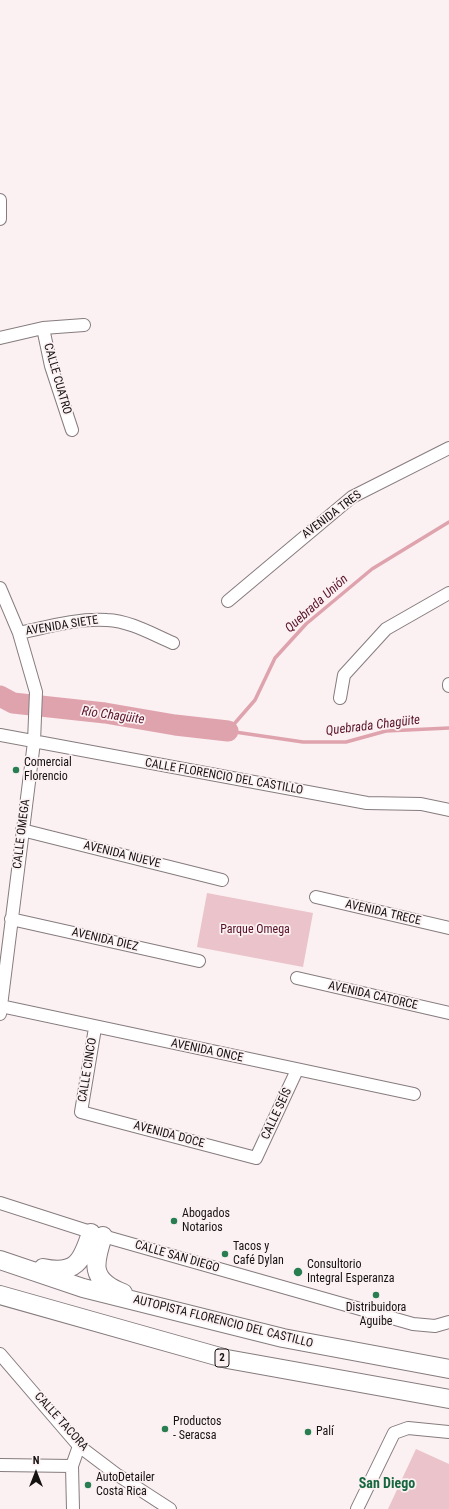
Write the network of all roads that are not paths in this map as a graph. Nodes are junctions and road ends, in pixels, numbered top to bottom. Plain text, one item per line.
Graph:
1 (0, 200) edge
2 (0, 219) edge
3 (84, 325) dead end
4 (43, 328) junction
5 (0, 338) edge
6 (72, 430) dead end
7 (449, 448) edge
8 (0, 588) edge
9 (449, 593) edge
10 (228, 601) dead end
11 (19, 633) junction
12 (173, 643) dead end
13 (340, 698) dead end
14 (0, 735) edge
15 (34, 742) junction
16 (449, 810) edge
17 (22, 830) junction
18 (222, 880) dead end
19 (316, 897) dead end
20 (11, 919) junction
21 (449, 928) edge
22 (199, 961) dead end
23 (297, 978) dead end
24 (1, 1010) edge
25 (449, 1013) edge
26 (95, 1028) junction
27 (297, 1070) junction
28 (414, 1094) dead end
29 (81, 1112) joint
30 (256, 1158) joint
31 (0, 1204) edge
32 (97, 1234) junction
33 (2, 1261) edge
34 (0, 1295) edge
35 (180, 1313) junction
36 (449, 1322) edge
37 (0, 1354) edge
38 (449, 1369) edge
39 (449, 1399) edge
40 (449, 1432) edge
41 (79, 1446) junction
42 (0, 1465) edge
43 (72, 1466) junction
44 (73, 1509) edge
45 (170, 1509) edge
46 (357, 1509) edge

1 - 2 street
3 - 4 street
4 - 5 street
4 - 6 street, CALLE CUATRO
7 - 10 street, AVENIDA TRES
8 - 11 street, CALLE OMEGA
9 - 13 street
11 - 12 street, AVENIDA SIETE
11 - 15 street, CALLE OMEGA
14 - 15 street, CALLE FLORENCIO DEL CASTILLO
15 - 16 street, CALLE FLORENCIO DEL CASTILLO
15 - 17 street, CALLE OMEGA
17 - 18 street, AVENIDA NUEVE
17 - 20 street, CALLE OMEGA
19 - 21 street, AVENIDA TRECE
20 - 22 street, AVENIDA DIEZ
20 - 24 street, CALLE OMEGA
23 - 25 street, AVENIDA CATORCE
24 - 26 street, AVENIDA ONCE
26 - 27 street, AVENIDA ONCE
26 - 29 street, CALLE CINCO
27 - 28 street, AVENIDA ONCE
27 - 30 street, CALLE SEÍS
29 - 30 street, AVENIDA DOCE
31 - 32 street, CALLE SAN DIEGO
32 - 33 highway
32 - 35 highway
32 - 36 street, CALLE SAN DIEGO
33 - 35 highway, AUTOPISTA FLORENCIO DEL CASTILLO
34 - 39 highway, 2
35 - 38 highway, AUTOPISTA FLORENCIO DEL CASTILLO
37 - 41 street, CALLE TACORA
40 - 46 street
41 - 43 street
41 - 45 street, CALLE TACORA
42 - 43 street
43 - 44 street

